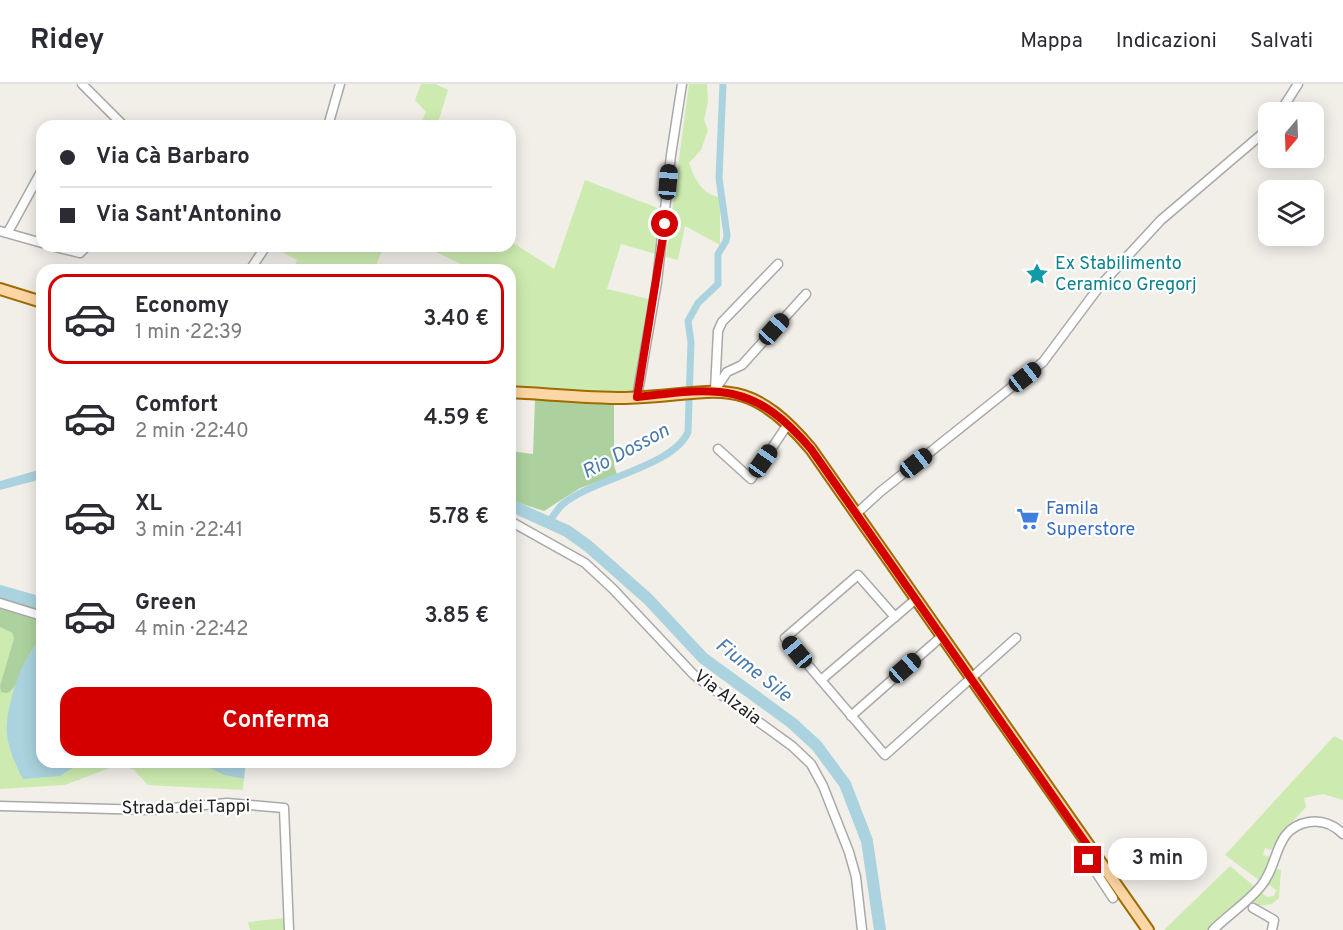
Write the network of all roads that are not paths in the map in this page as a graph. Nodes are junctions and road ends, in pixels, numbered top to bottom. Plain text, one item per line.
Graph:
1 (81, 84) edge
2 (340, 84) edge
3 (682, 84) edge
4 (1298, 84) edge
5 (1286, 102) edge
6 (117, 120) edge
7 (330, 120) edge
8 (1258, 137) edge
9 (36, 180) edge
10 (4, 232) edge
11 (36, 241) edge
12 (778, 264) dead end
13 (0, 290) edge
14 (806, 294) dead end
15 (36, 300) edge
16 (715, 390) junction
17 (516, 392) edge
18 (637, 397) junction
19 (788, 424) junction
20 (718, 449) dead end
21 (856, 514) junction
22 (516, 524) edge
23 (916, 599) junction
24 (0, 603) edge
25 (36, 614) edge
26 (895, 617) junction
27 (942, 637) junction
28 (1016, 638) dead end
29 (821, 680) junction
30 (971, 680) junction
31 (851, 716) junction
32 (0, 806) edge
33 (1343, 834) edge
34 (1092, 852) junction
35 (1113, 898) dead end
36 (1253, 908) dead end
37 (289, 930) edge
38 (862, 930) edge
39 (1148, 930) edge
40 (1213, 930) edge
41 (1272, 930) edge

1 - 6 street
2 - 7 street
3 - 18 street
4 - 5 street
8 - 21 street
9 - 10 street
10 - 11 street
12 - 16 street
13 - 15 main road
14 - 16 street
16 - 18 main road
16 - 19 main road
17 - 18 main road
19 - 20 street
19 - 21 main road
21 - 23 main road
22 - 38 street, Via Alzaia
23 - 26 street
23 - 27 main road
24 - 25 street
26 - 29 street
26 - 29 street
27 - 30 main road
27 - 31 street
28 - 30 street
29 - 31 street
30 - 31 street
30 - 34 main road
32 - 37 street, Strada dei Tappi
33 - 40 street
34 - 35 street
34 - 39 main road
36 - 41 street

